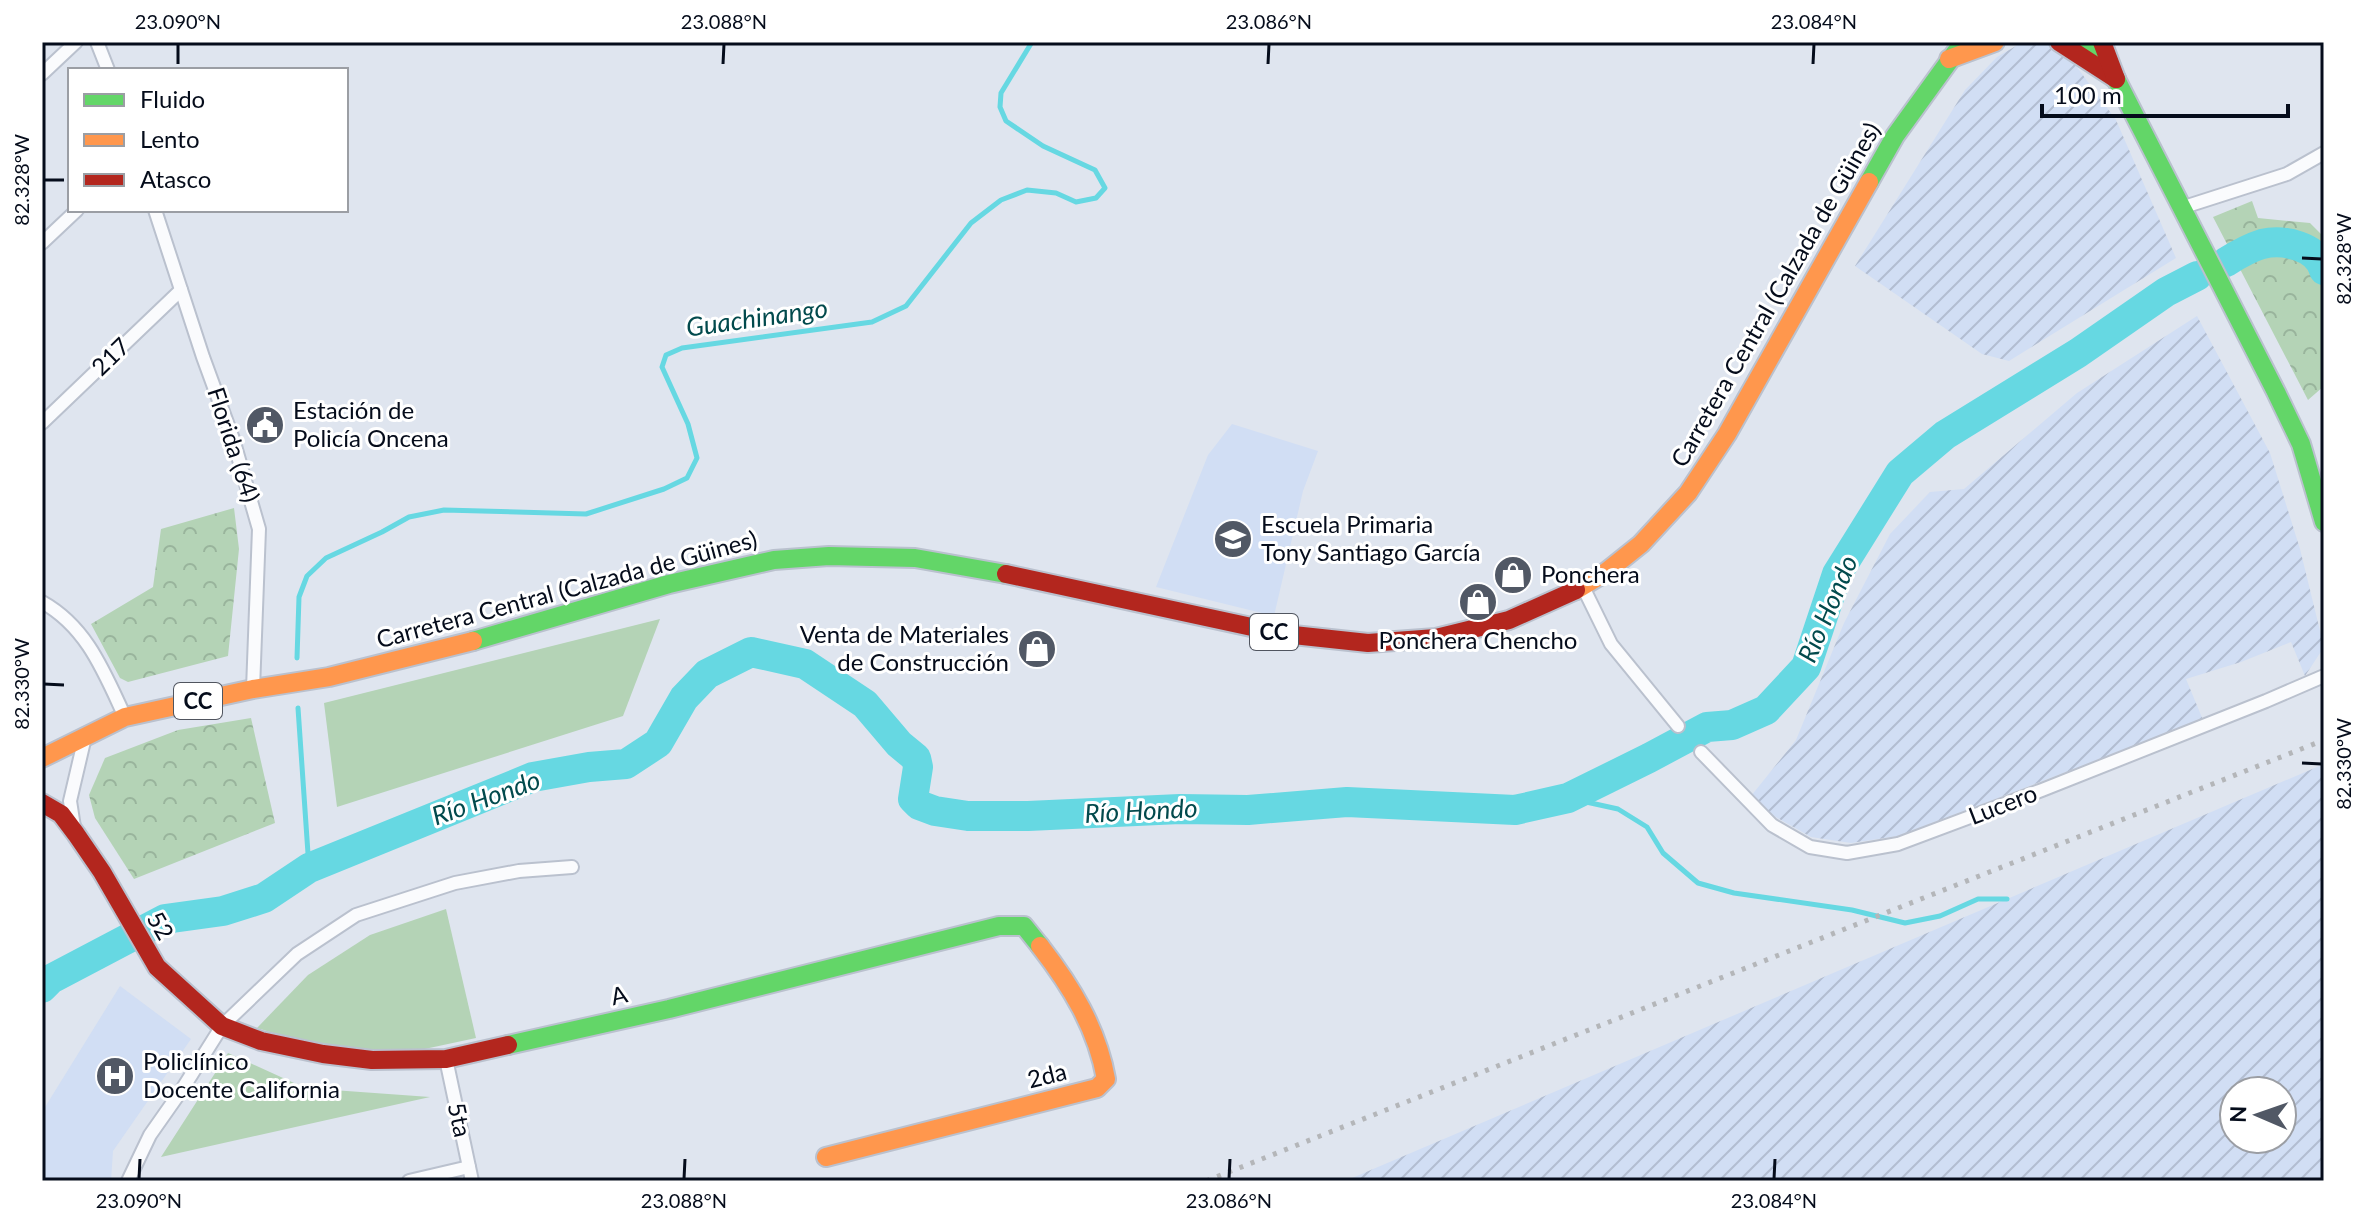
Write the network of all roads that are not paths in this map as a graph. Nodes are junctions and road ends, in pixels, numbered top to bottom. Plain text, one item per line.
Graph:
1 (76, 42) edge
2 (97, 42) edge
3 (1963, 42) edge
4 (1995, 42) edge
5 (2059, 42) edge
6 (2086, 42) edge
7 (2102, 42) edge
8 (1949, 59) junction
9 (107, 68) edge
10 (42, 74) edge
11 (2116, 79) junction
12 (2324, 153) edge
13 (2181, 208) junction
14 (75, 212) edge
15 (156, 212) edge
16 (42, 243) edge
17 (181, 290) junction
18 (42, 423) edge
19 (2324, 522) edge
20 (1583, 587) junction
21 (42, 602) edge
22 (2324, 676) edge
23 (262, 687) junction
24 (125, 717) junction
25 (1678, 726) dead end
26 (85, 737) junction
27 (1701, 752) dead end
28 (42, 758) edge
29 (42, 803) edge
30 (76, 834) junction
31 (572, 867) dead end
32 (1024, 926) joint
33 (222, 1026) junction
34 (446, 1059) junction
35 (826, 1157) dead end
36 (469, 1167) junction
37 (128, 1181) edge
38 (409, 1181) edge
39 (472, 1181) edge

1 - 10 street
2 - 9 street
3 - 8 main road, Carretera Central (Calzada de Güines) / CC
4 - 8 main road
5 - 11 main road
6 - 11 main road
7 - 11 main road
8 - 20 main road, Carretera Central (Calzada de Güines) / CC
11 - 13 main road
12 - 13 street
13 - 19 main road
14 - 16 street
15 - 17 street, Florida (64)
17 - 18 street, 217
17 - 23 street, Florida (64)
20 - 23 main road, Carretera Central (Calzada de Güines) / CC
20 - 25 street
21 - 24 street
22 - 27 street, Lucero
23 - 24 main road, Carretera Central (Calzada de Güines) / CC
24 - 26 main road, Carretera Central (Calzada de Güines) / CC
26 - 28 main road, Carretera Central (Calzada de Güines) / CC
26 - 30 street, 52
29 - 30 main road, 52
30 - 33 main road, 52
31 - 33 street
32 - 34 main road, A
32 - 35 main road, 2da
33 - 34 main road, A
33 - 37 street
34 - 36 street, 5ta
36 - 38 street
36 - 39 street, 5ta

